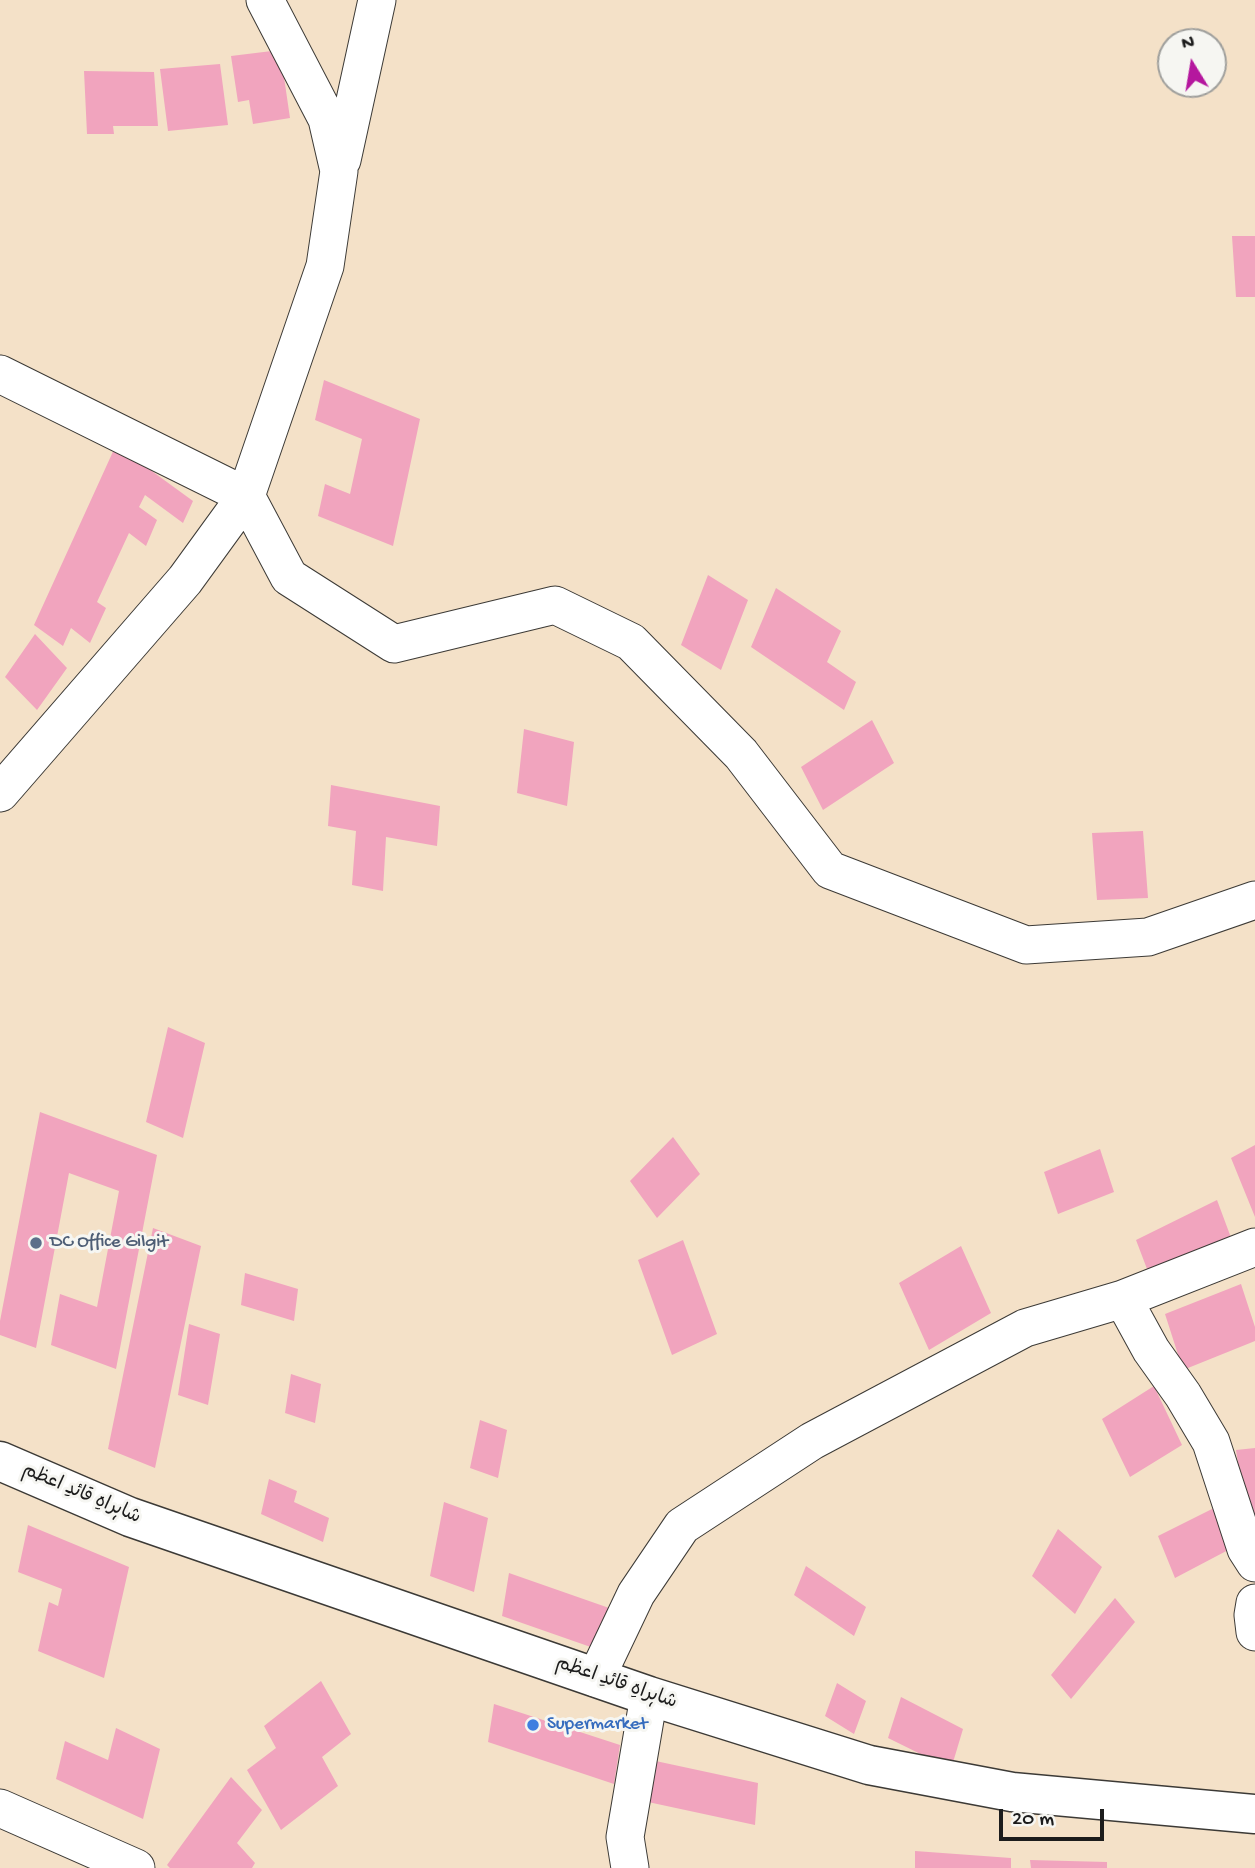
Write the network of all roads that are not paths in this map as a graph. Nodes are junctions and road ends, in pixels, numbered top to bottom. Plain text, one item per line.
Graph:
1 (265, 0) edge
2 (377, 0) edge
3 (339, 171) junction
4 (0, 374) edge
5 (246, 496) junction
6 (0, 793) edge
7 (1255, 900) edge
8 (1255, 1247) edge
9 (1123, 1299) junction
10 (0, 1461) edge
11 (1255, 1563) edge
12 (1255, 1603) edge
13 (1255, 1632) edge
14 (596, 1678) junction
15 (649, 1696) junction
16 (0, 1808) edge
17 (1255, 1814) edge
18 (136, 1868) edge
19 (630, 1868) edge

1 - 3 street
2 - 3 street
3 - 5 street
4 - 5 street
5 - 6 street
5 - 7 street
8 - 9 street
9 - 11 street
9 - 14 street
10 - 14 highway, شاہراہِ قائدِ اعظم
12 - 13 street
14 - 15 highway, شاہراہِ قائدِ اعظم
15 - 17 highway, شاہراہِ قائدِ اعظم
15 - 19 street
16 - 18 street

